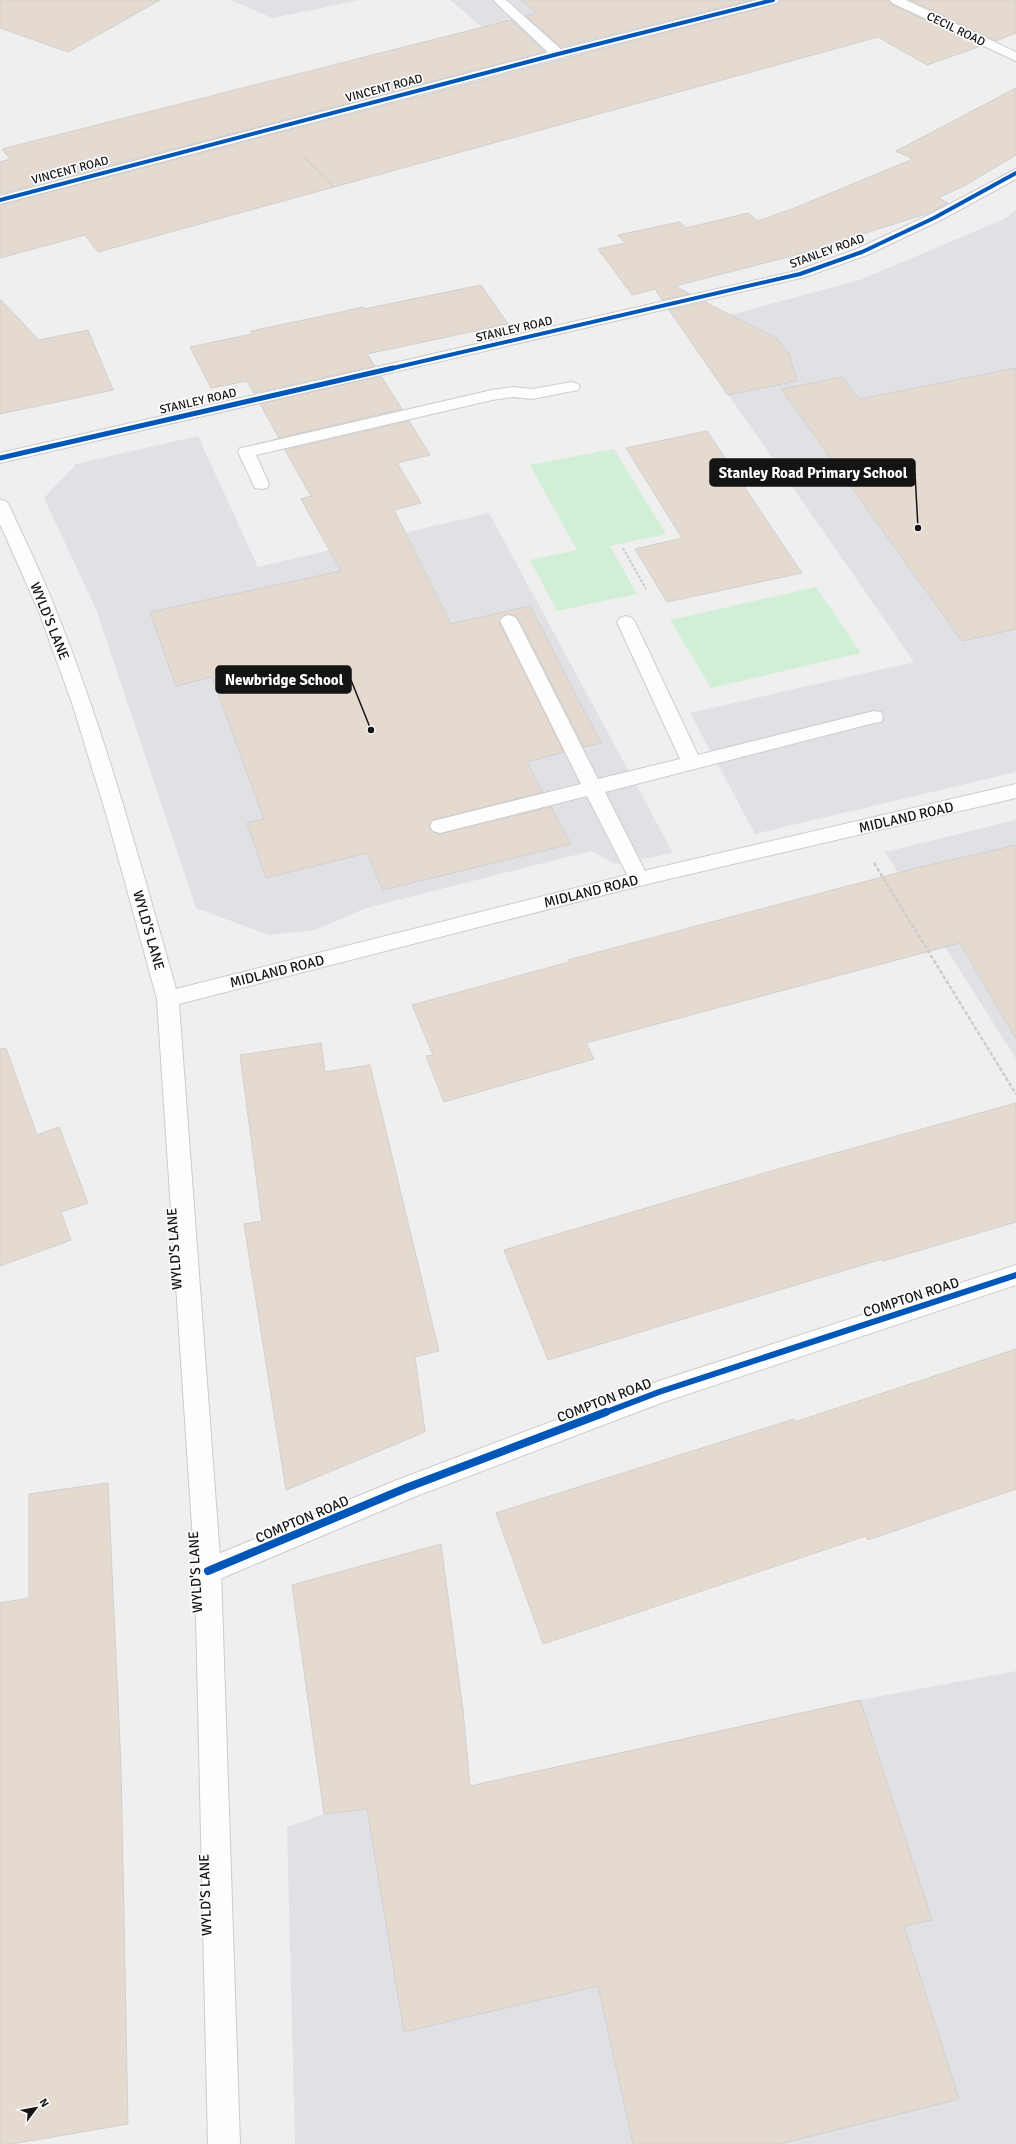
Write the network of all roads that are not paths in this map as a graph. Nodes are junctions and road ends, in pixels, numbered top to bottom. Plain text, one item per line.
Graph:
1 (499, 0) edge
2 (773, 0) edge
3 (896, 0) edge
4 (558, 54) junction
5 (1016, 57) edge
6 (1016, 173) edge
7 (0, 200) edge
8 (572, 387) dead end
9 (0, 458) edge
10 (261, 484) dead end
11 (0, 505) edge
12 (6, 529) edge
13 (509, 620) dead end
14 (626, 622) dead end
15 (874, 717) dead end
16 (692, 762) junction
17 (592, 788) junction
18 (1016, 791) edge
19 (440, 826) dead end
20 (639, 879) junction
21 (168, 999) junction
22 (1016, 1275) edge
23 (208, 1570) junction
24 (224, 2144) edge

1 - 4 street
2 - 4 street, VINCENT ROAD
3 - 5 street, CECIL ROAD
4 - 7 street, VINCENT ROAD
6 - 9 street, STANLEY ROAD
8 - 10 street
11 - 12 street, WYLD'S LANE
12 - 21 street, WYLD'S LANE
13 - 17 street
14 - 16 street
15 - 16 street
16 - 17 street
17 - 19 street
17 - 20 street
18 - 20 street, MIDLAND ROAD
20 - 21 street, MIDLAND ROAD
21 - 23 street, WYLD'S LANE
22 - 23 street, COMPTON ROAD
23 - 24 street, WYLD'S LANE

